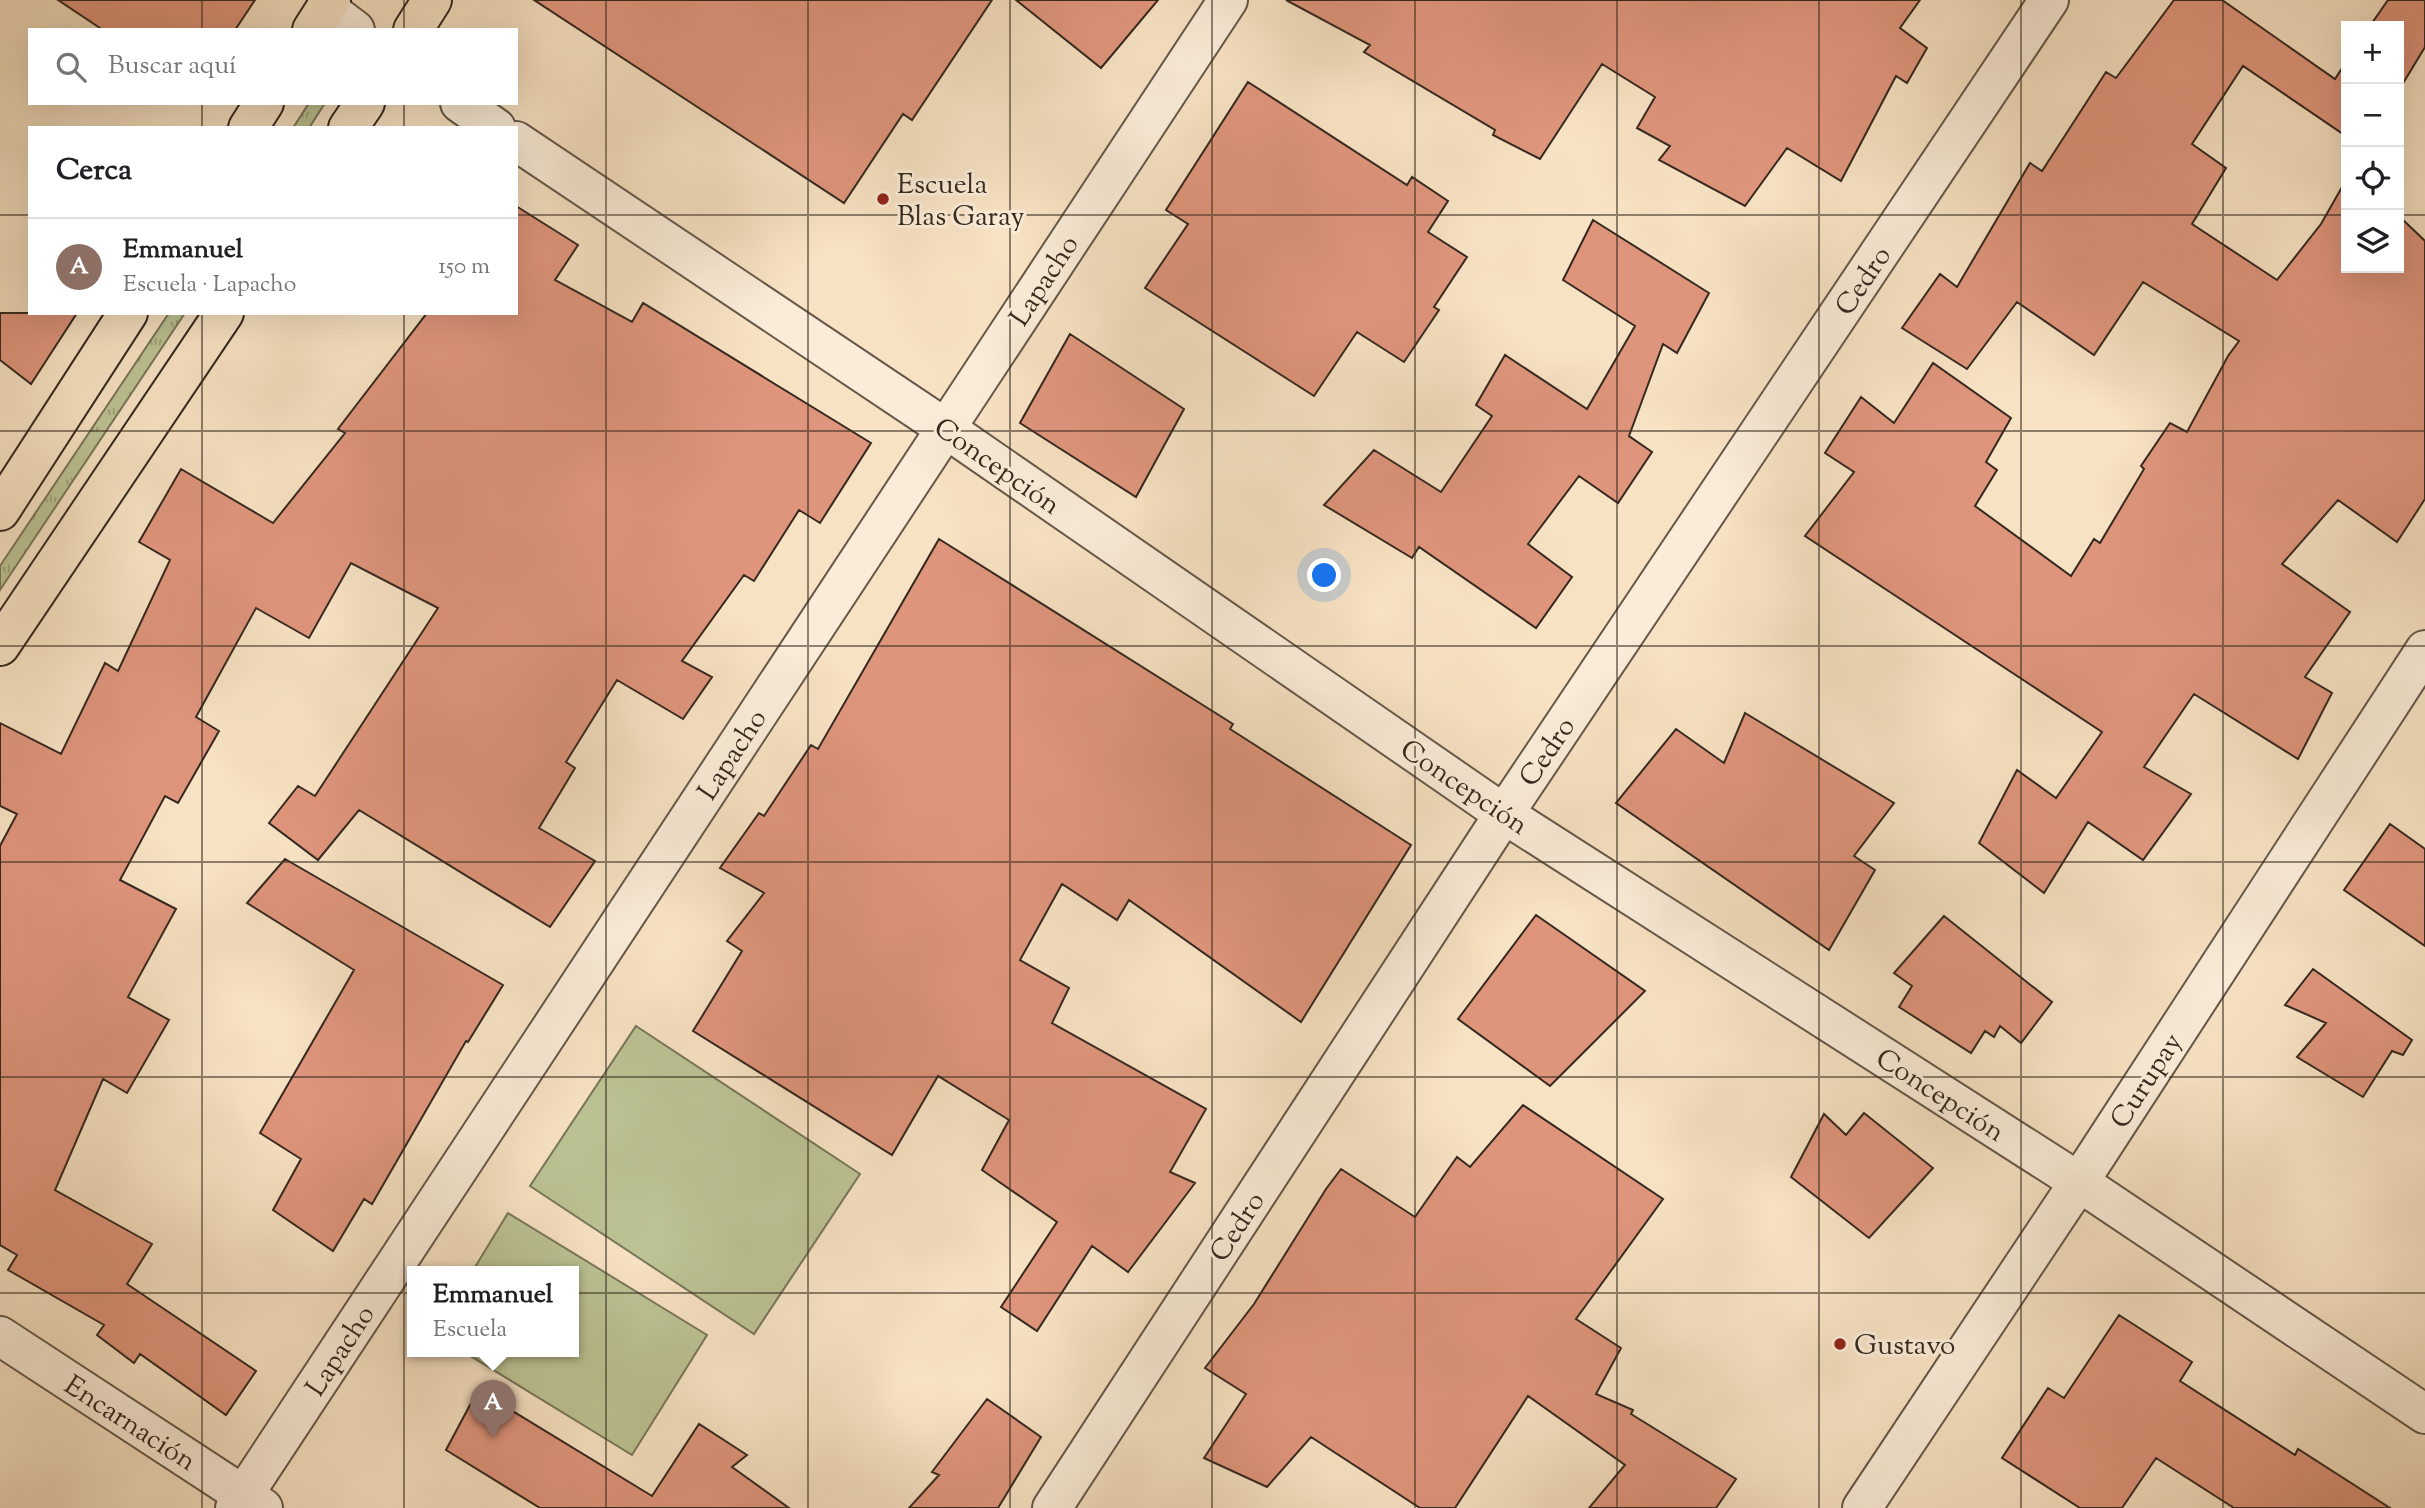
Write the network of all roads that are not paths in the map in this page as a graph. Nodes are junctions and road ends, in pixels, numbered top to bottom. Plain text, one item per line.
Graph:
1 (432, 0) edge
2 (1228, 0) edge
3 (2049, 0) edge
4 (414, 28) edge
5 (263, 105) edge
6 (364, 105) edge
7 (463, 105) edge
8 (249, 126) edge
9 (349, 126) edge
10 (493, 126) edge
11 (518, 142) edge
12 (127, 315) edge
13 (223, 315) edge
14 (945, 428) junction
15 (0, 511) edge
16 (0, 646) edge
17 (2425, 650) edge
18 (1504, 814) junction
19 (2079, 1182) junction
20 (0, 1336) edge
21 (2425, 1415) edge
22 (247, 1504) edge
23 (1052, 1508) edge
24 (1862, 1508) edge

1 - 4 highway
2 - 14 street, Lapacho
3 - 18 street, Cedro
5 - 8 highway
6 - 9 highway
7 - 10 street
11 - 14 street, Concepción
12 - 15 highway
13 - 16 highway
14 - 18 street, Concepción
14 - 22 street, Lapacho
17 - 19 street, Curupay
18 - 19 street, Concepción
18 - 23 street, Cedro
19 - 21 street, Concepción
19 - 24 street, Curupay
20 - 22 street, Encarnación

